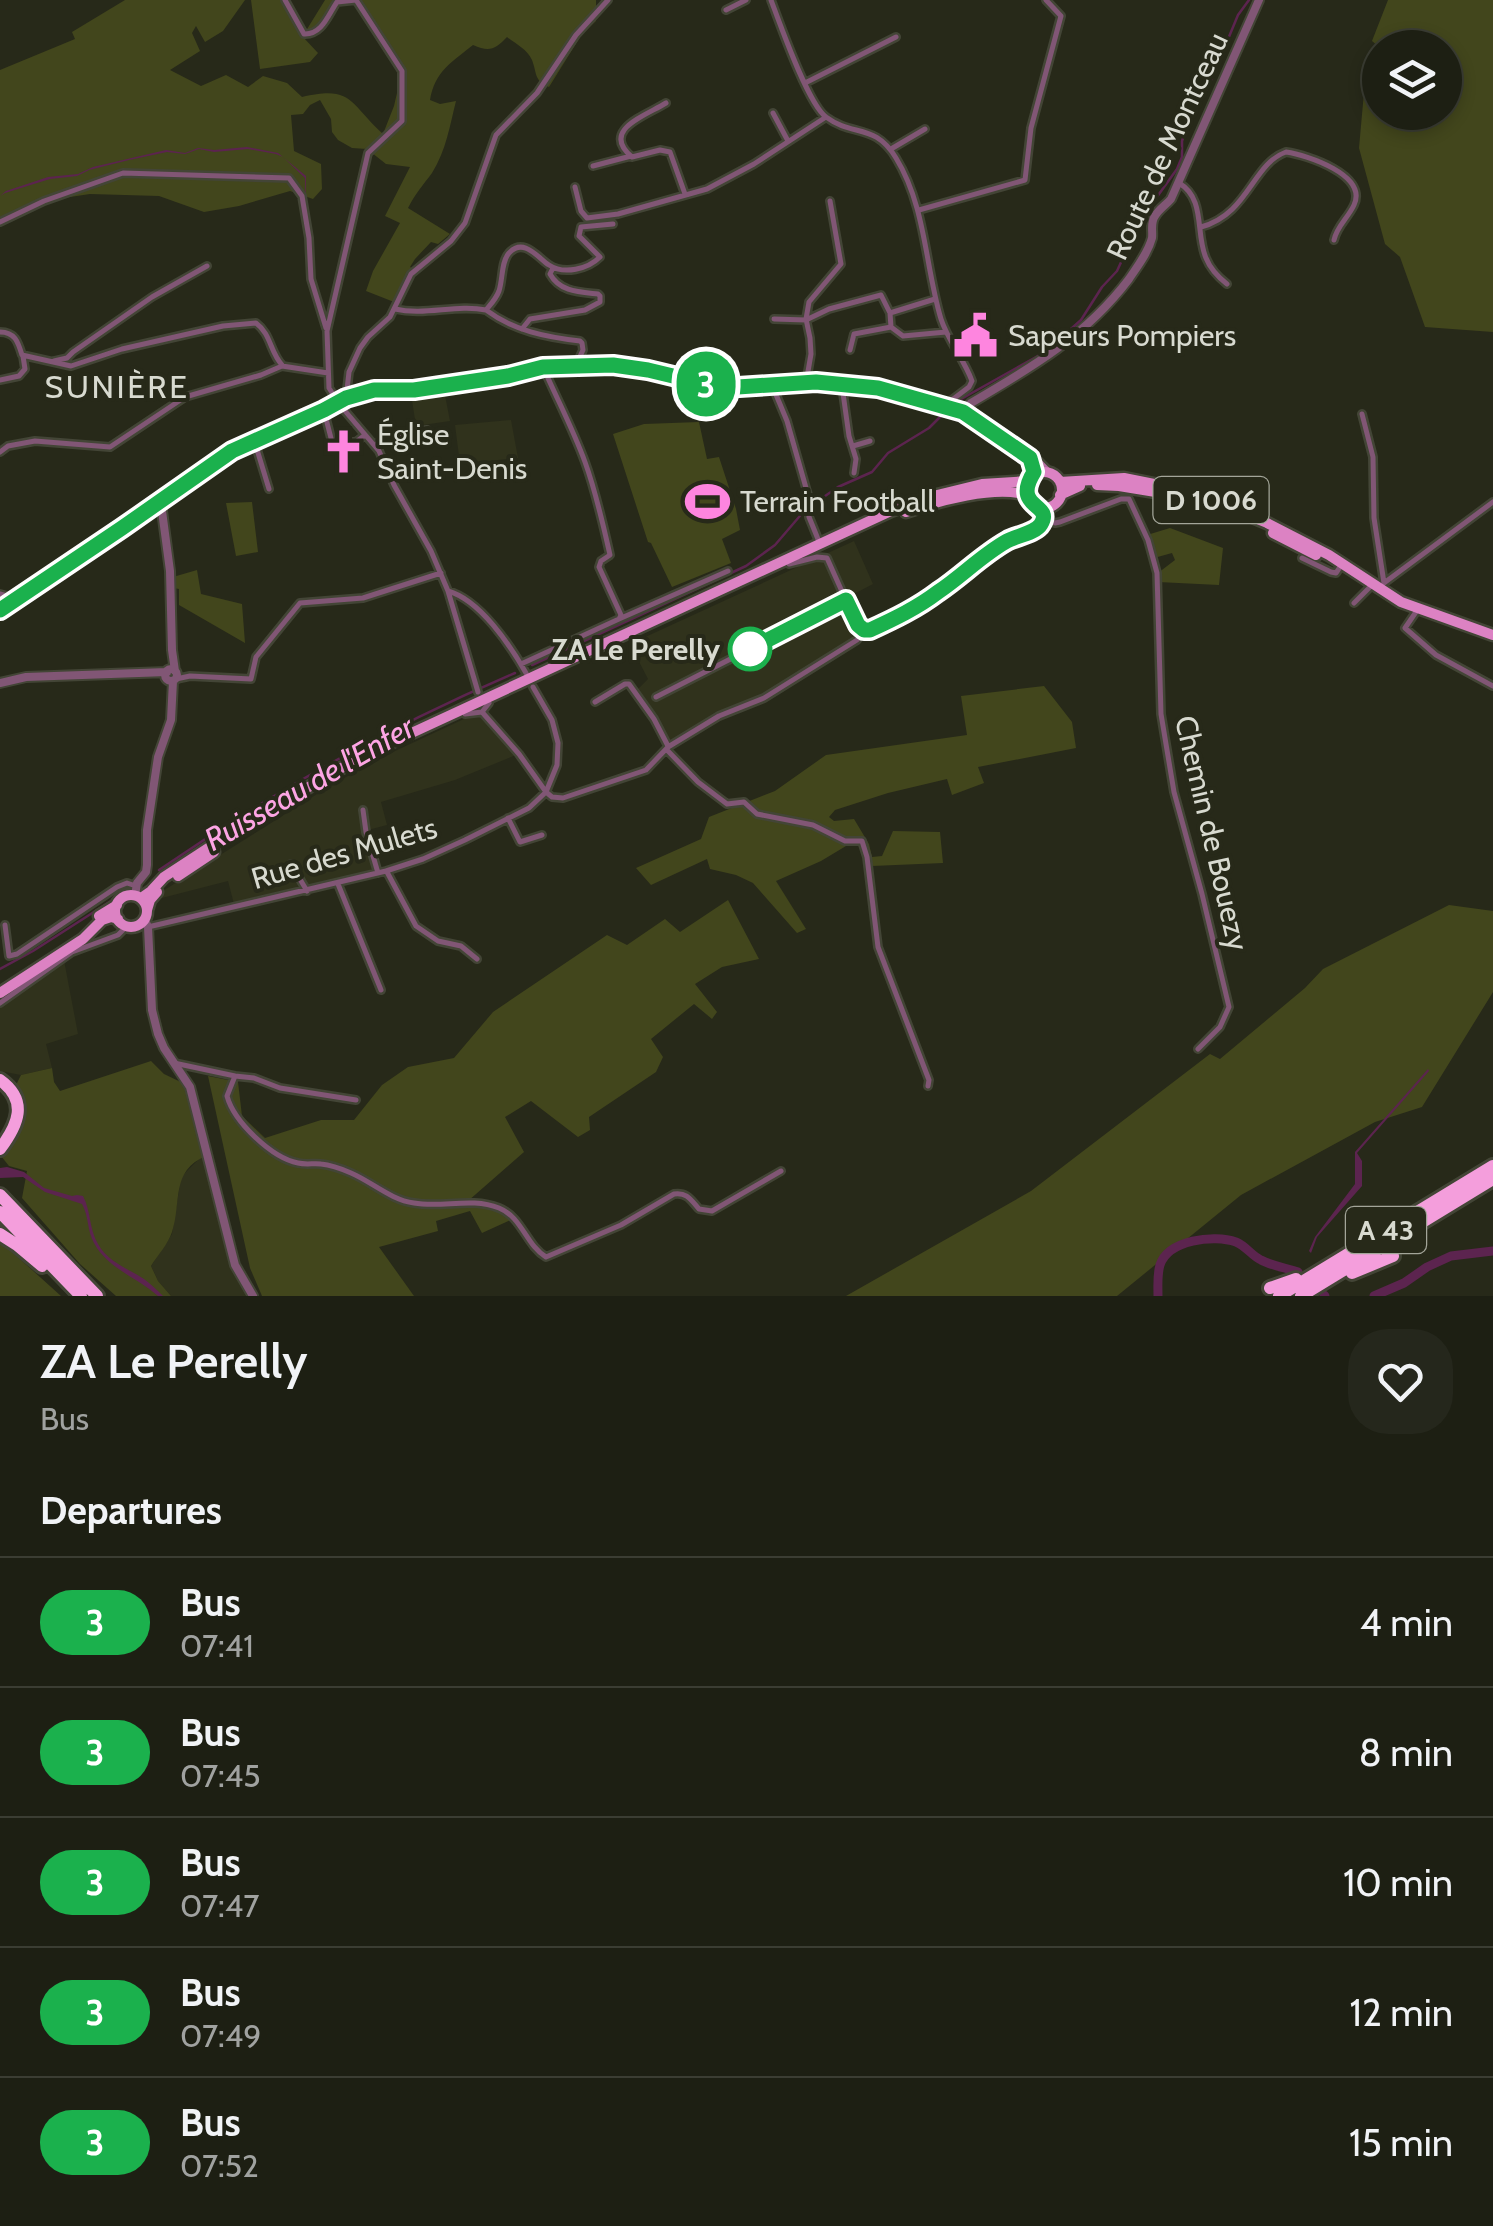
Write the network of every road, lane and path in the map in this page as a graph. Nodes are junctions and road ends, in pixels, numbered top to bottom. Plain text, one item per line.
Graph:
1 (285, 0) edge
2 (608, 0) edge
3 (746, 0) edge
4 (771, 0) edge
5 (1046, 0) edge
6 (1259, 0) edge
7 (726, 10) dead end
8 (896, 37) dead end
9 (805, 83) junction
10 (666, 104) dead end
11 (773, 113) dead end
12 (826, 117) junction
13 (924, 129) dead end
14 (788, 142) junction
15 (890, 149) junction
16 (631, 156) junction
17 (593, 166) dead end
18 (1178, 183) junction
19 (574, 187) dead end
20 (684, 194) junction
21 (830, 201) dead end
22 (919, 210) junction
23 (0, 222) edge
24 (613, 224) dead end
25 (1201, 227) junction
26 (1334, 240) dead end
27 (208, 266) dead end
28 (553, 268) junction
29 (1226, 284) dead end
30 (936, 299) junction
31 (395, 309) junction
32 (486, 310) junction
33 (890, 314) junction
34 (774, 320) dead end
35 (806, 320) junction
36 (891, 328) junction
37 (522, 330) junction
38 (327, 331) junction
39 (0, 332) edge
40 (946, 332) junction
41 (850, 350) dead end
42 (22, 354) junction
43 (52, 361) junction
44 (576, 365) junction
45 (282, 366) junction
46 (543, 367) junction
47 (328, 374) junction
48 (0, 380) edge
49 (806, 383) junction
50 (842, 384) junction
51 (772, 385) junction
52 (342, 400) junction
53 (944, 406) junction
54 (324, 410) junction
55 (963, 412) junction
56 (1362, 414) dead end
57 (427, 430) dead end
58 (366, 434) junction
59 (1000, 435) junction
60 (870, 441) dead end
61 (256, 444) junction
62 (375, 446) junction
63 (853, 446) junction
64 (0, 452) edge
65 (1046, 472) junction
66 (854, 473) dead end
67 (1031, 478) junction
68 (1060, 482) junction
69 (269, 488) dead end
70 (1027, 495) junction
71 (1060, 495) junction
72 (1493, 502) edge
73 (158, 504) junction
74 (1052, 505) junction
75 (1038, 506) junction
76 (1045, 520) junction
77 (820, 544) junction
78 (1302, 558) dead end
79 (789, 564) junction
80 (1344, 568) junction
81 (728, 571) dead end
82 (441, 572) junction
83 (1378, 586) junction
84 (448, 591) junction
85 (0, 594) edge
86 (846, 600) junction
87 (10, 602) junction
88 (1354, 603) dead end
89 (1418, 609) junction
90 (0, 610) edge
91 (619, 619) junction
92 (864, 630) junction
93 (1493, 636) edge
94 (521, 664) junction
95 (526, 673) dead end
96 (171, 675) junction
97 (0, 682) edge
98 (512, 686) junction
99 (1493, 686) edge
100 (532, 687) dead end
101 (477, 688) junction
102 (656, 697) dead end
103 (595, 702) dead end
104 (486, 707) junction
105 (460, 713) junction
106 (668, 749) junction
107 (546, 792) junction
108 (363, 810) dead end
109 (508, 818) junction
110 (542, 834) dead end
111 (194, 857) junction
112 (292, 864) dead end
113 (146, 868) junction
114 (386, 871) junction
115 (378, 873) junction
116 (338, 884) junction
117 (307, 890) junction
118 (137, 893) junction
119 (116, 905) junction
120 (146, 919) junction
121 (122, 923) junction
122 (5, 925) dead end
123 (477, 960) dead end
124 (0, 990) edge
125 (381, 990) dead end
126 (0, 1003) edge
127 (1198, 1049) dead end
128 (174, 1063) junction
129 (235, 1076) junction
130 (0, 1082) edge
131 (928, 1086) dead end
132 (356, 1100) dead end
133 (0, 1146) edge
134 (1493, 1166) edge
135 (781, 1171) dead end
136 (1493, 1179) edge
137 (1, 1200) edge
138 (0, 1234) edge
139 (1393, 1256) dead end
140 (1275, 1292) edge
141 (81, 1296) edge
142 (97, 1296) edge
143 (253, 1296) edge
144 (1300, 1296) edge
145 (1310, 1296) edge

1 - 38 street
2 - 31 street
3 - 7 street
4 - 9 street
5 - 22 street
6 - 18 street, Route de Montceau
8 - 9 street
9 - 12 street
10 - 16 street
11 - 14 street
12 - 14 street
12 - 15 street
13 - 15 street
14 - 20 street
15 - 22 street
16 - 17 street
16 - 20 street
18 - 25 street
18 - 55 street, Route de Montceau
19 - 20 street
21 - 35 street
22 - 30 street
23 - 38 street
24 - 28 street
25 - 26 street
25 - 29 street
27 - 43 street
28 - 32 street
28 - 37 street
30 - 33 street
30 - 40 street
31 - 32 street
31 - 52 street
32 - 37 street
33 - 35 street
33 - 36 street
34 - 35 street
35 - 49 street
36 - 40 street
36 - 41 street
37 - 44 street
38 - 47 street
39 - 42 street
40 - 53 street
42 - 43 street
42 - 48 street
43 - 45 street
44 - 46 main road
44 - 51 main road
45 - 47 street
45 - 64 street
46 - 52 main road
46 - 91 street
47 - 52 street
49 - 50 main road
49 - 51 main road
50 - 53 main road
50 - 63 street
51 - 77 street
52 - 54 main road
52 - 58 street
53 - 55 main road
54 - 58 street
54 - 61 main road
55 - 59 main road
56 - 83 street
57 - 62 street
58 - 62 street
59 - 65 main road
59 - 67 main road
60 - 63 street
61 - 69 street
61 - 73 main road
62 - 82 street
63 - 66 street
65 - 67 main road
65 - 68 main road
67 - 70 main road
67 - 77 main road
68 - 71 main road
68 - 80 main road, D 1006
70 - 75 main road
70 - 79 main road
71 - 74 main road
71 - 80 main road, D 1006
72 - 83 street
73 - 87 main road
73 - 96 street
74 - 75 main road
74 - 76 street
75 - 76 street
76 - 92 street
76 - 127 street, Chemin de Bouezy
77 - 98 main road
78 - 80 street
79 - 86 street
79 - 104 main road
80 - 83 main road, D 1006
81 - 91 street
82 - 84 street
82 - 96 street
83 - 88 street
83 - 89 main road, D 1006
84 - 94 street
84 - 101 street
85 - 87 street
86 - 92 street
86 - 102 street
87 - 90 main road
89 - 93 main road, D 1006
89 - 99 street
91 - 94 street
92 - 106 street
94 - 95 street
96 - 97 street
96 - 113 street
98 - 101 main road
98 - 105 main road
100 - 107 street
101 - 105 main road
103 - 106 street
104 - 105 main road
104 - 107 street
105 - 111 main road
105 - 120 main road
106 - 107 street
106 - 131 street
107 - 109 street, Rue des Mulets
108 - 115 street
109 - 110 street
109 - 114 street, Rue des Mulets
111 - 113 street
111 - 118 main road
112 - 117 street
113 - 118 street
114 - 115 street, Rue des Mulets
114 - 123 street
115 - 116 street, Rue des Mulets
116 - 117 street, Rue des Mulets
116 - 125 street
117 - 120 street, Rue des Mulets
118 - 119 main road
118 - 120 main road
118 - 122 street
119 - 121 main road
119 - 124 main road
120 - 121 main road
120 - 128 street
121 - 124 main road
121 - 126 street
128 - 129 street
128 - 143 street
129 - 132 street
129 - 135 street
130 - 133 highway
134 - 140 highway, A 43
136 - 144 highway, A 43
137 - 141 highway
137 - 142 highway
138 - 141 highway
139 - 145 highway

